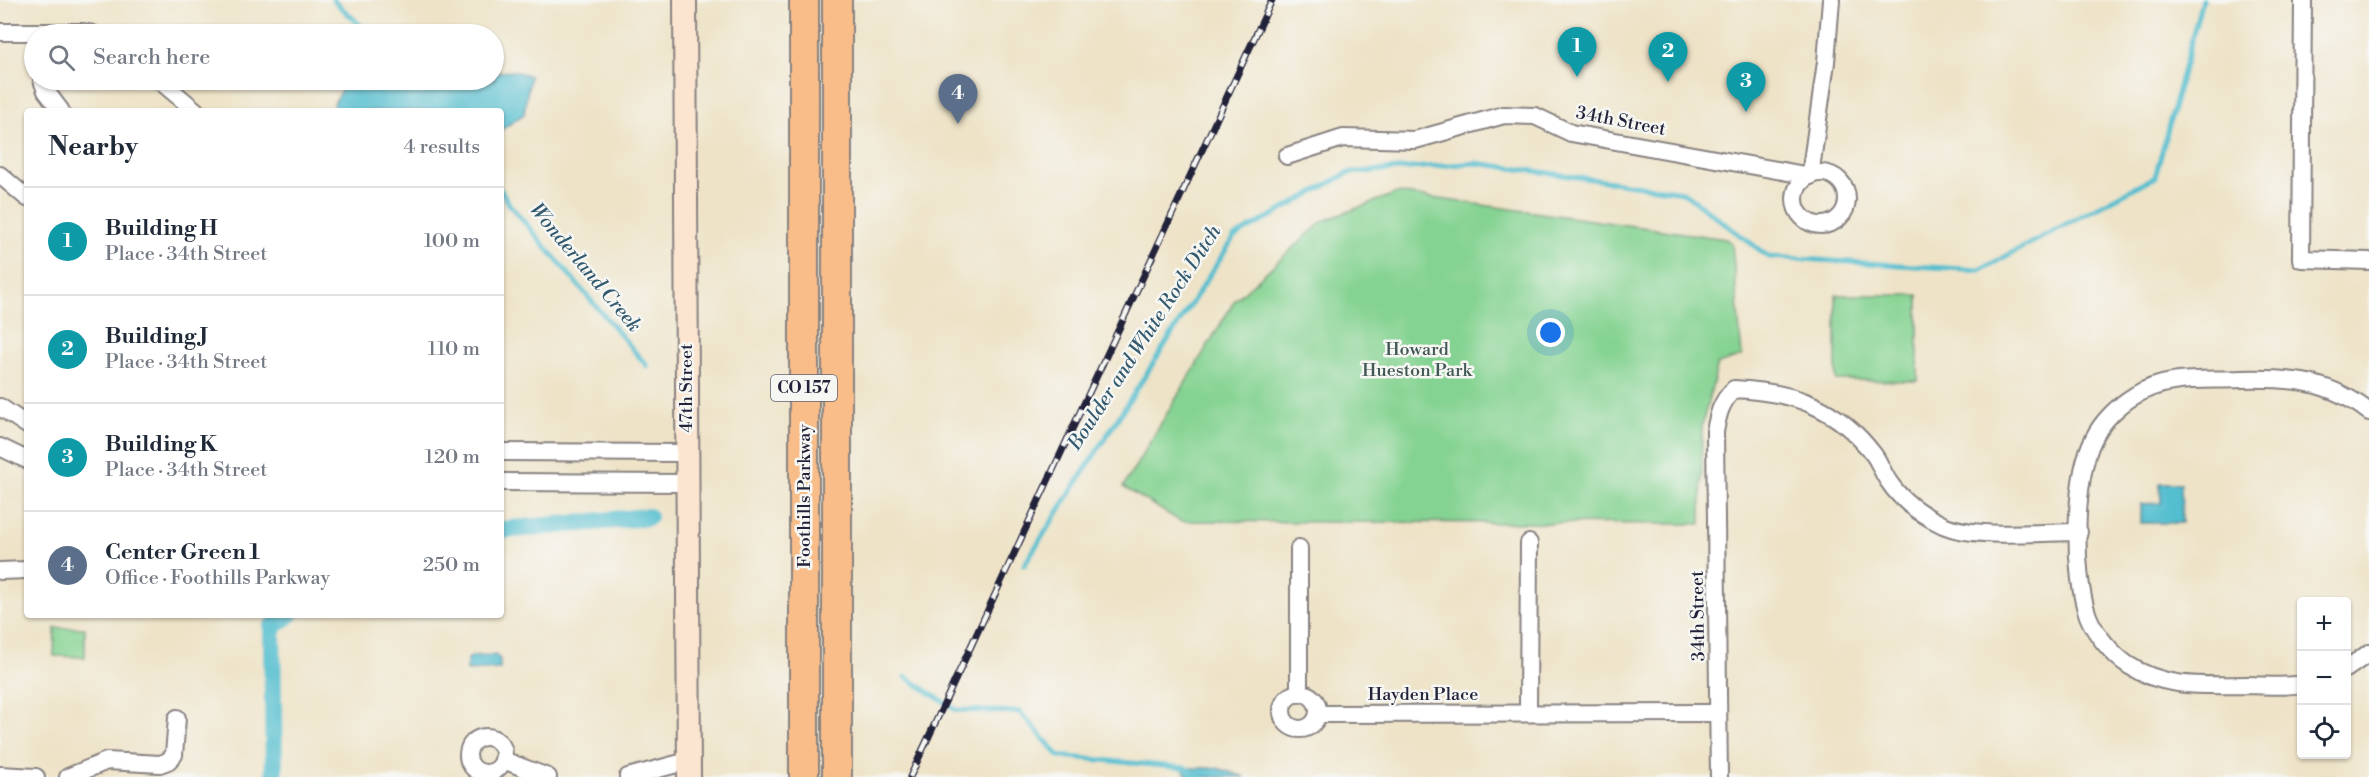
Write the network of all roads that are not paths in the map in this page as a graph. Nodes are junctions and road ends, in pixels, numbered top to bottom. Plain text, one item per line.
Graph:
1 (685, 0) edge
2 (804, 0) edge
3 (837, 0) edge
4 (1831, 0) edge
5 (2302, 0) edge
6 (0, 32) edge
7 (24, 33) edge
8 (46, 90) edge
9 (171, 90) edge
10 (59, 108) edge
11 (192, 108) edge
12 (1287, 156) dead end
13 (0, 176) edge
14 (24, 196) edge
15 (2369, 261) edge
16 (0, 407) edge
17 (2369, 412) edge
18 (24, 423) edge
19 (0, 447) edge
20 (504, 452) edge
21 (686, 453) junction
22 (24, 459) edge
23 (504, 482) edge
24 (686, 483) junction
25 (2079, 532) junction
26 (1529, 543) dead end
27 (1299, 548) dead end
28 (24, 570) edge
29 (0, 571) edge
30 (2369, 653) edge
31 (2351, 666) edge
32 (2297, 684) edge
33 (1299, 694) junction
34 (1528, 712) junction
35 (1718, 713) junction
36 (1318, 714) junction
37 (177, 718) dead end
38 (503, 760) dead end
39 (688, 769) edge
40 (0, 775) edge
41 (36, 777) edge
42 (68, 777) edge
43 (548, 777) edge
44 (628, 777) edge
45 (804, 777) edge
46 (837, 777) edge
47 (1719, 777) edge

1 - 21 street, 47th Street
2 - 45 highway, Foothills Parkway / CO 157
3 - 46 highway, Foothills Parkway / CO 157
4 - 12 street, 34th Street
5 - 15 street
6 - 7 street
8 - 10 street
9 - 11 street
13 - 14 street
16 - 18 street
17 - 25 street
19 - 22 street
20 - 21 street
21 - 24 street, 47th Street
23 - 24 street
24 - 39 street, 47th Street
25 - 32 street
25 - 35 street, 34th Street
26 - 34 street
27 - 33 street
28 - 29 street
30 - 31 street
33 - 36 street
33 - 36 street, Hayden Place
34 - 35 street, Hayden Place
34 - 36 street, Hayden Place
35 - 47 street, 34th Street
37 - 42 street
38 - 43 street
39 - 44 street
40 - 41 street

